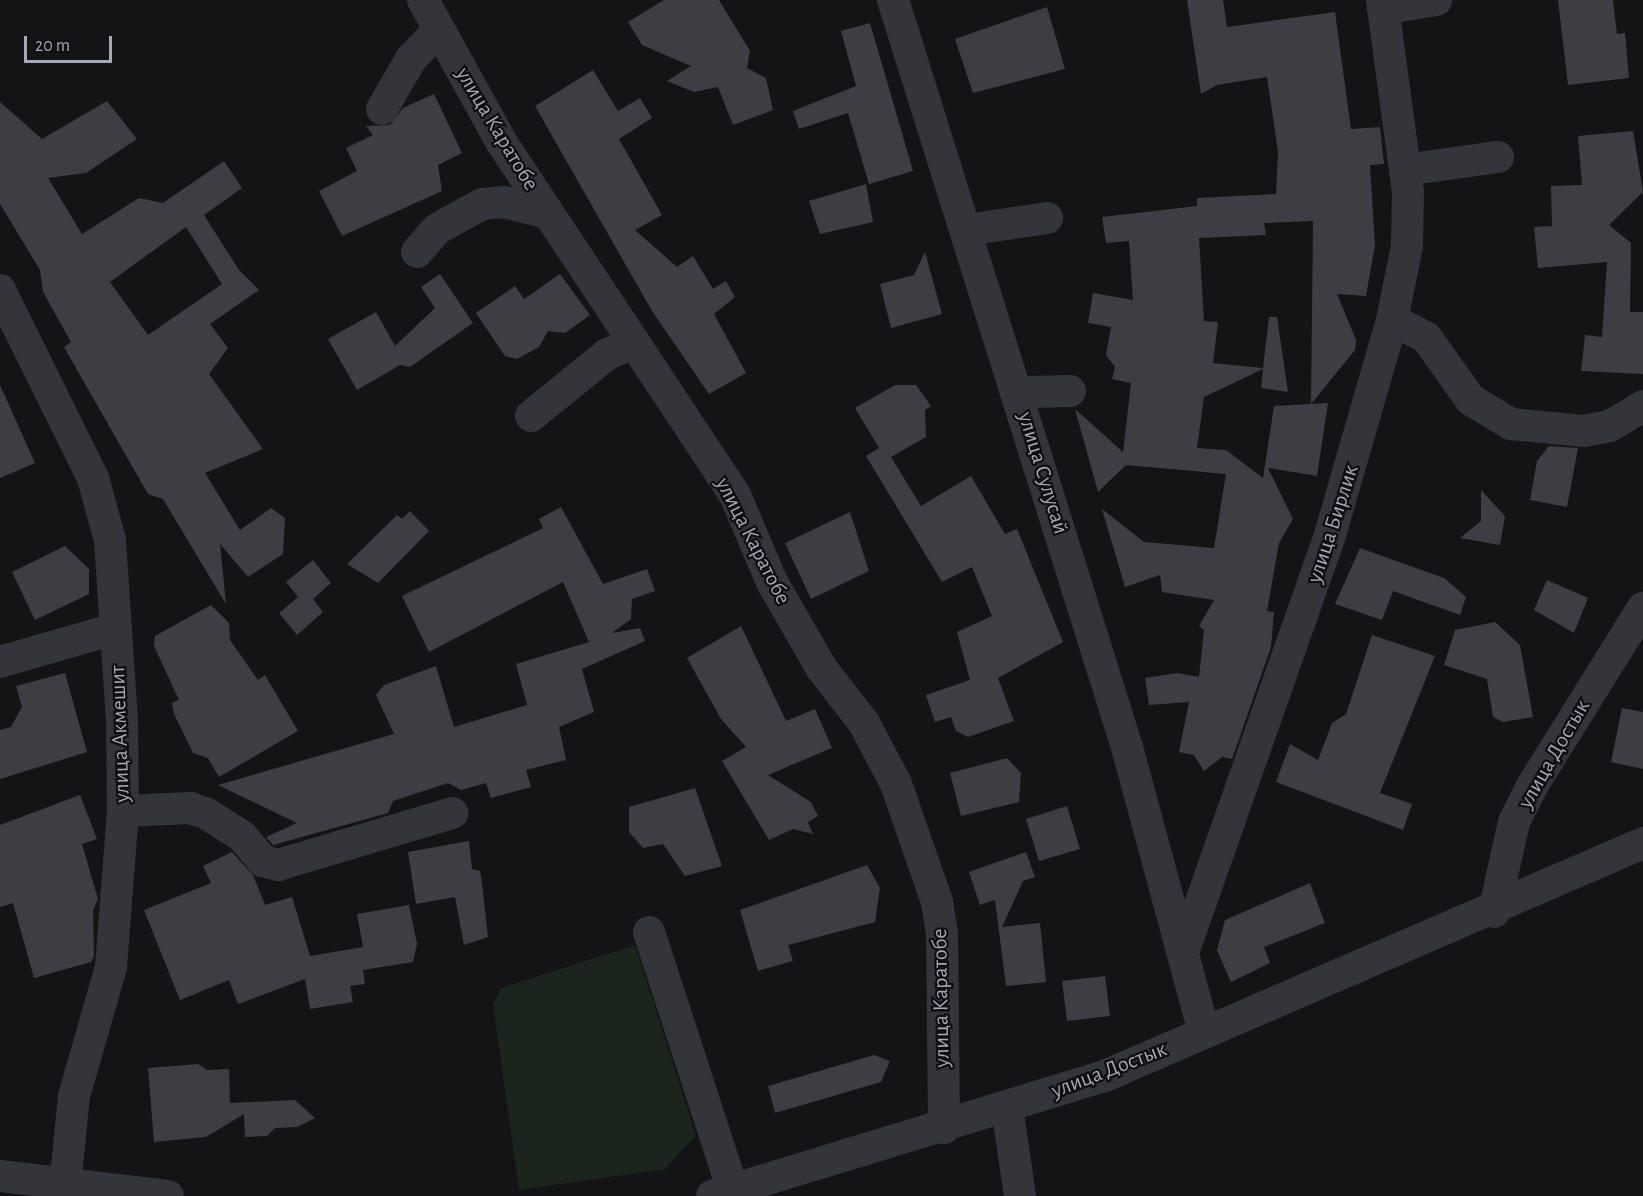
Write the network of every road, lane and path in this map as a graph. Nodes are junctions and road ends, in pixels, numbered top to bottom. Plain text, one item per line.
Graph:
1 (423, 0) edge
2 (893, 0) edge
3 (1436, 0) edge
4 (1383, 5) edge
5 (439, 30) junction
6 (382, 110) dead end
7 (1498, 157) dead end
8 (1405, 170) junction
9 (548, 213) junction
10 (1047, 218) dead end
11 (966, 230) junction
12 (417, 252) dead end
13 (0, 290) edge
14 (1392, 320) junction
15 (9, 331) edge
16 (634, 342) junction
17 (1070, 391) dead end
18 (1019, 398) junction
19 (1643, 406) edge
20 (531, 416) dead end
21 (1643, 608) edge
22 (114, 629) junction
23 (0, 662) edge
24 (123, 811) junction
25 (452, 813) dead end
26 (1643, 843) edge
27 (1494, 912) junction
28 (649, 932) dead end
29 (1185, 948) junction
30 (1204, 1033) junction
31 (1007, 1107) junction
32 (944, 1128) junction
33 (0, 1176) edge
34 (63, 1189) edge
35 (723, 1193) edge
36 (168, 1196) edge
37 (1020, 1196) edge

1 - 5 street, улица Каратобе
2 - 11 street, улица Сулусай
3 - 4 street
4 - 8 street, улица Бирлик
5 - 6 street
5 - 9 street, улица Каратобе
7 - 8 street
8 - 14 street, улица Бирлик
9 - 12 street
9 - 16 street, улица Каратобе
10 - 11 street
11 - 18 street, улица Сулусай
13 - 15 street, улица Акмешит
14 - 19 street
14 - 29 street, улица Бирлик
15 - 22 street, улица Акмешит
16 - 20 street
16 - 32 street, улица Каратобе
17 - 18 street
18 - 29 street, улица Сулусай
21 - 27 street, улица Достык
22 - 23 street
22 - 24 street, улица Акмешит
24 - 25 street
24 - 34 street, улица Акмешит
26 - 27 street, улица Достык
27 - 30 street, улица Достык
28 - 35 street
29 - 30 street
30 - 31 street, улица Достык
31 - 32 street, улица Достык
31 - 37 street
32 - 35 street, улица Достык
33 - 34 street
34 - 36 street

